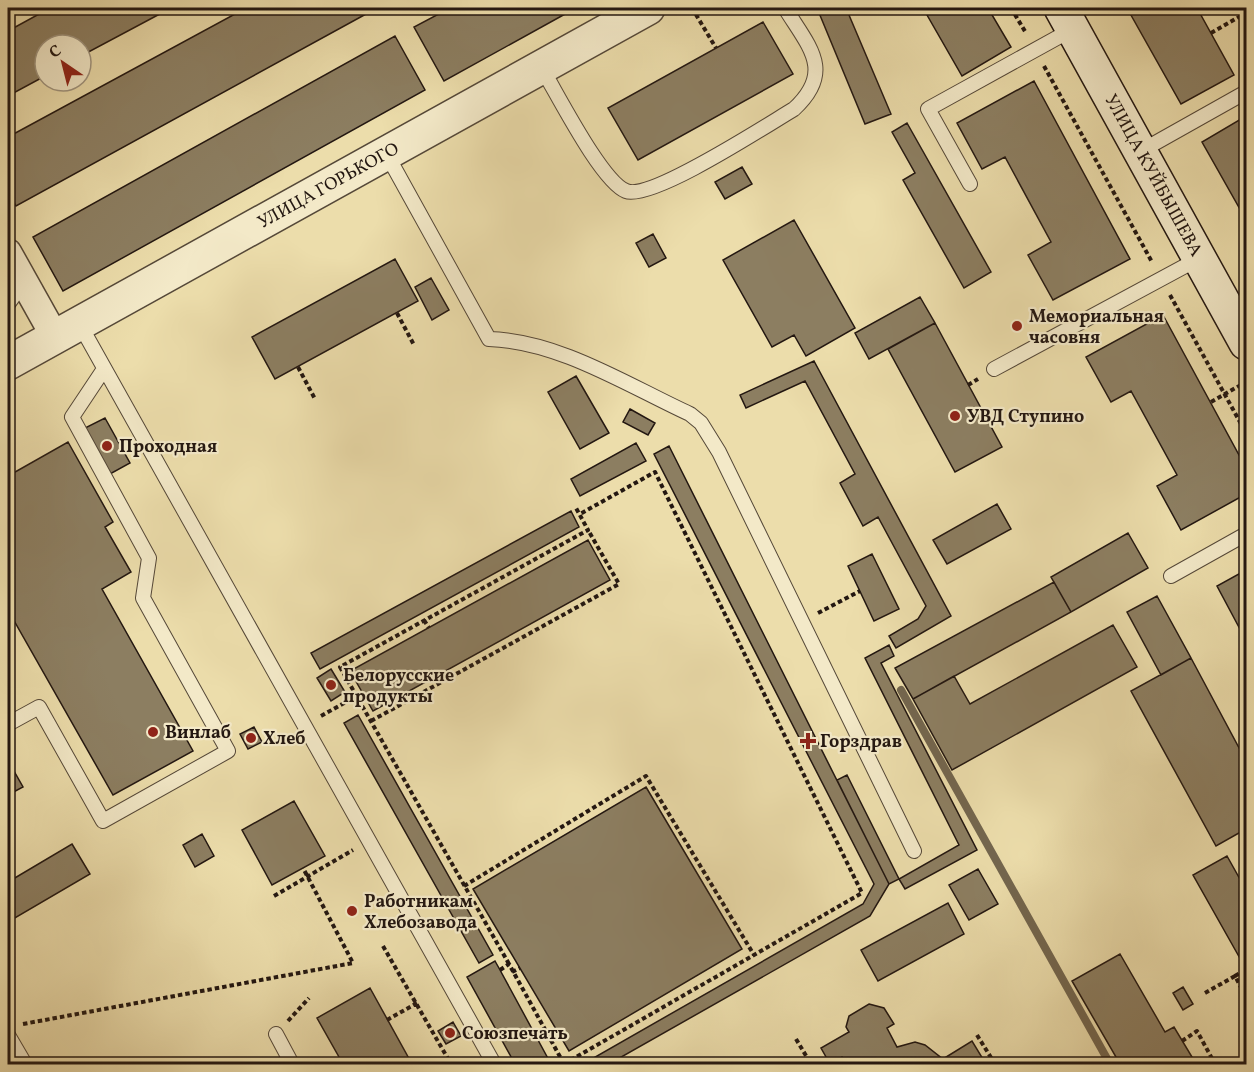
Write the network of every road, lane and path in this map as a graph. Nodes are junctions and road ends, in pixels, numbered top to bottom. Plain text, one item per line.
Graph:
1 (648, 8) edge
2 (692, 8) edge
3 (785, 8) edge
4 (1011, 8) edge
5 (1246, 13) edge
6 (1067, 18) edge
7 (1211, 33) dead end
8 (716, 48) dead end
9 (1035, 51) junction
10 (541, 67) junction
11 (1246, 92) edge
12 (1141, 151) junction
13 (386, 153) junction
14 (970, 184) dead end
15 (8, 253) edge
16 (1200, 258) junction
17 (1161, 278) junction
18 (24, 282) junction
19 (8, 304) edge
20 (397, 313) dead end
21 (67, 330) junction
22 (1246, 343) edge
23 (414, 345) dead end
24 (8, 363) edge
25 (298, 367) dead end
26 (105, 369) junction
27 (994, 369) dead end
28 (1246, 382) edge
29 (1225, 394) junction
30 (315, 399) dead end
31 (1211, 402) dead end
32 (1246, 433) edge
33 (576, 508) dead end
34 (580, 514) junction
35 (588, 530) junction
36 (1246, 534) edge
37 (1171, 576) dead end
38 (503, 577) junction
39 (507, 585) dead end
40 (860, 591) dead end
41 (424, 620) junction
42 (801, 621) junction
43 (530, 625) dead end
44 (429, 628) dead end
45 (534, 631) junction
46 (451, 668) dead end
47 (455, 675) junction
48 (362, 693) dead end
49 (357, 696) junction
50 (371, 721) junction
51 (8, 724) edge
52 (304, 725) junction
53 (353, 850) dead end
54 (914, 851) dead end
55 (697, 861) junction
56 (691, 864) dead end
57 (303, 868) dead end
58 (308, 876) junction
59 (464, 886) junction
60 (274, 896) dead end
61 (383, 946) dead end
62 (754, 955) junction
63 (509, 964) junction
64 (520, 968) dead end
65 (1246, 969) edge
66 (500, 970) dead end
67 (512, 972) junction
68 (1235, 976) junction
69 (1205, 993) dead end
70 (1246, 997) edge
71 (309, 998) dead end
72 (417, 1004) junction
73 (387, 1020) dead end
74 (19, 1025) dead end
75 (8, 1035) edge
76 (276, 1035) joint
77 (977, 1035) dead end
78 (796, 1039) dead end
79 (1182, 1041) dead end
80 (564, 1064) edge
81 (25, 1065) edge
82 (292, 1065) edge
83 (451, 1065) edge
84 (494, 1065) edge
85 (811, 1065) edge
86 (995, 1065) edge
87 (1215, 1065) edge

1 - 10 street, УЛИЦА ГОРЬКОГО
2 - 8 path
3 - 10 lane
4 - 9 path
5 - 7 path
6 - 9 lane
6 - 12 street, УЛИЦА КУЙБЫШЕВА
9 - 14 lane
9 - 17 path
10 - 13 street, УЛИЦА ГОРЬКОГО
11 - 12 lane
12 - 16 street, УЛИЦА КУЙБЫШЕВА
13 - 21 street, УЛИЦА ГОРЬКОГО
13 - 42 lane
15 - 18 street
16 - 17 lane
16 - 22 street, УЛИЦА КУЙБЫШЕВА
17 - 27 lane
17 - 29 path
18 - 19 lane
18 - 21 street
20 - 23 path
21 - 24 street, УЛИЦА ГОРЬКОГО
21 - 26 lane
25 - 30 path
26 - 51 lane
26 - 52 lane
28 - 29 path
29 - 31 path
29 - 32 path
33 - 34 path
34 - 35 path
34 - 62 path
35 - 38 path
35 - 45 path
36 - 37 lane
38 - 39 path
38 - 41 path
40 - 42 path
41 - 44 path
41 - 49 path
42 - 54 lane
43 - 45 path
45 - 47 path
46 - 47 path
47 - 50 path
48 - 49 path
49 - 50 path
49 - 52 path
50 - 59 path
52 - 84 lane
53 - 58 path
55 - 56 path
55 - 59 path
55 - 62 path
57 - 58 path
58 - 60 path
58 - 74 path
59 - 63 path
61 - 72 path
62 - 80 path
63 - 66 path
63 - 67 path
64 - 67 path
65 - 68 path
67 - 80 path
68 - 69 path
68 - 70 path
71 - 76 path
72 - 73 path
72 - 83 path
75 - 81 lane
76 - 82 lane
77 - 86 path
78 - 85 path
79 - 87 path

